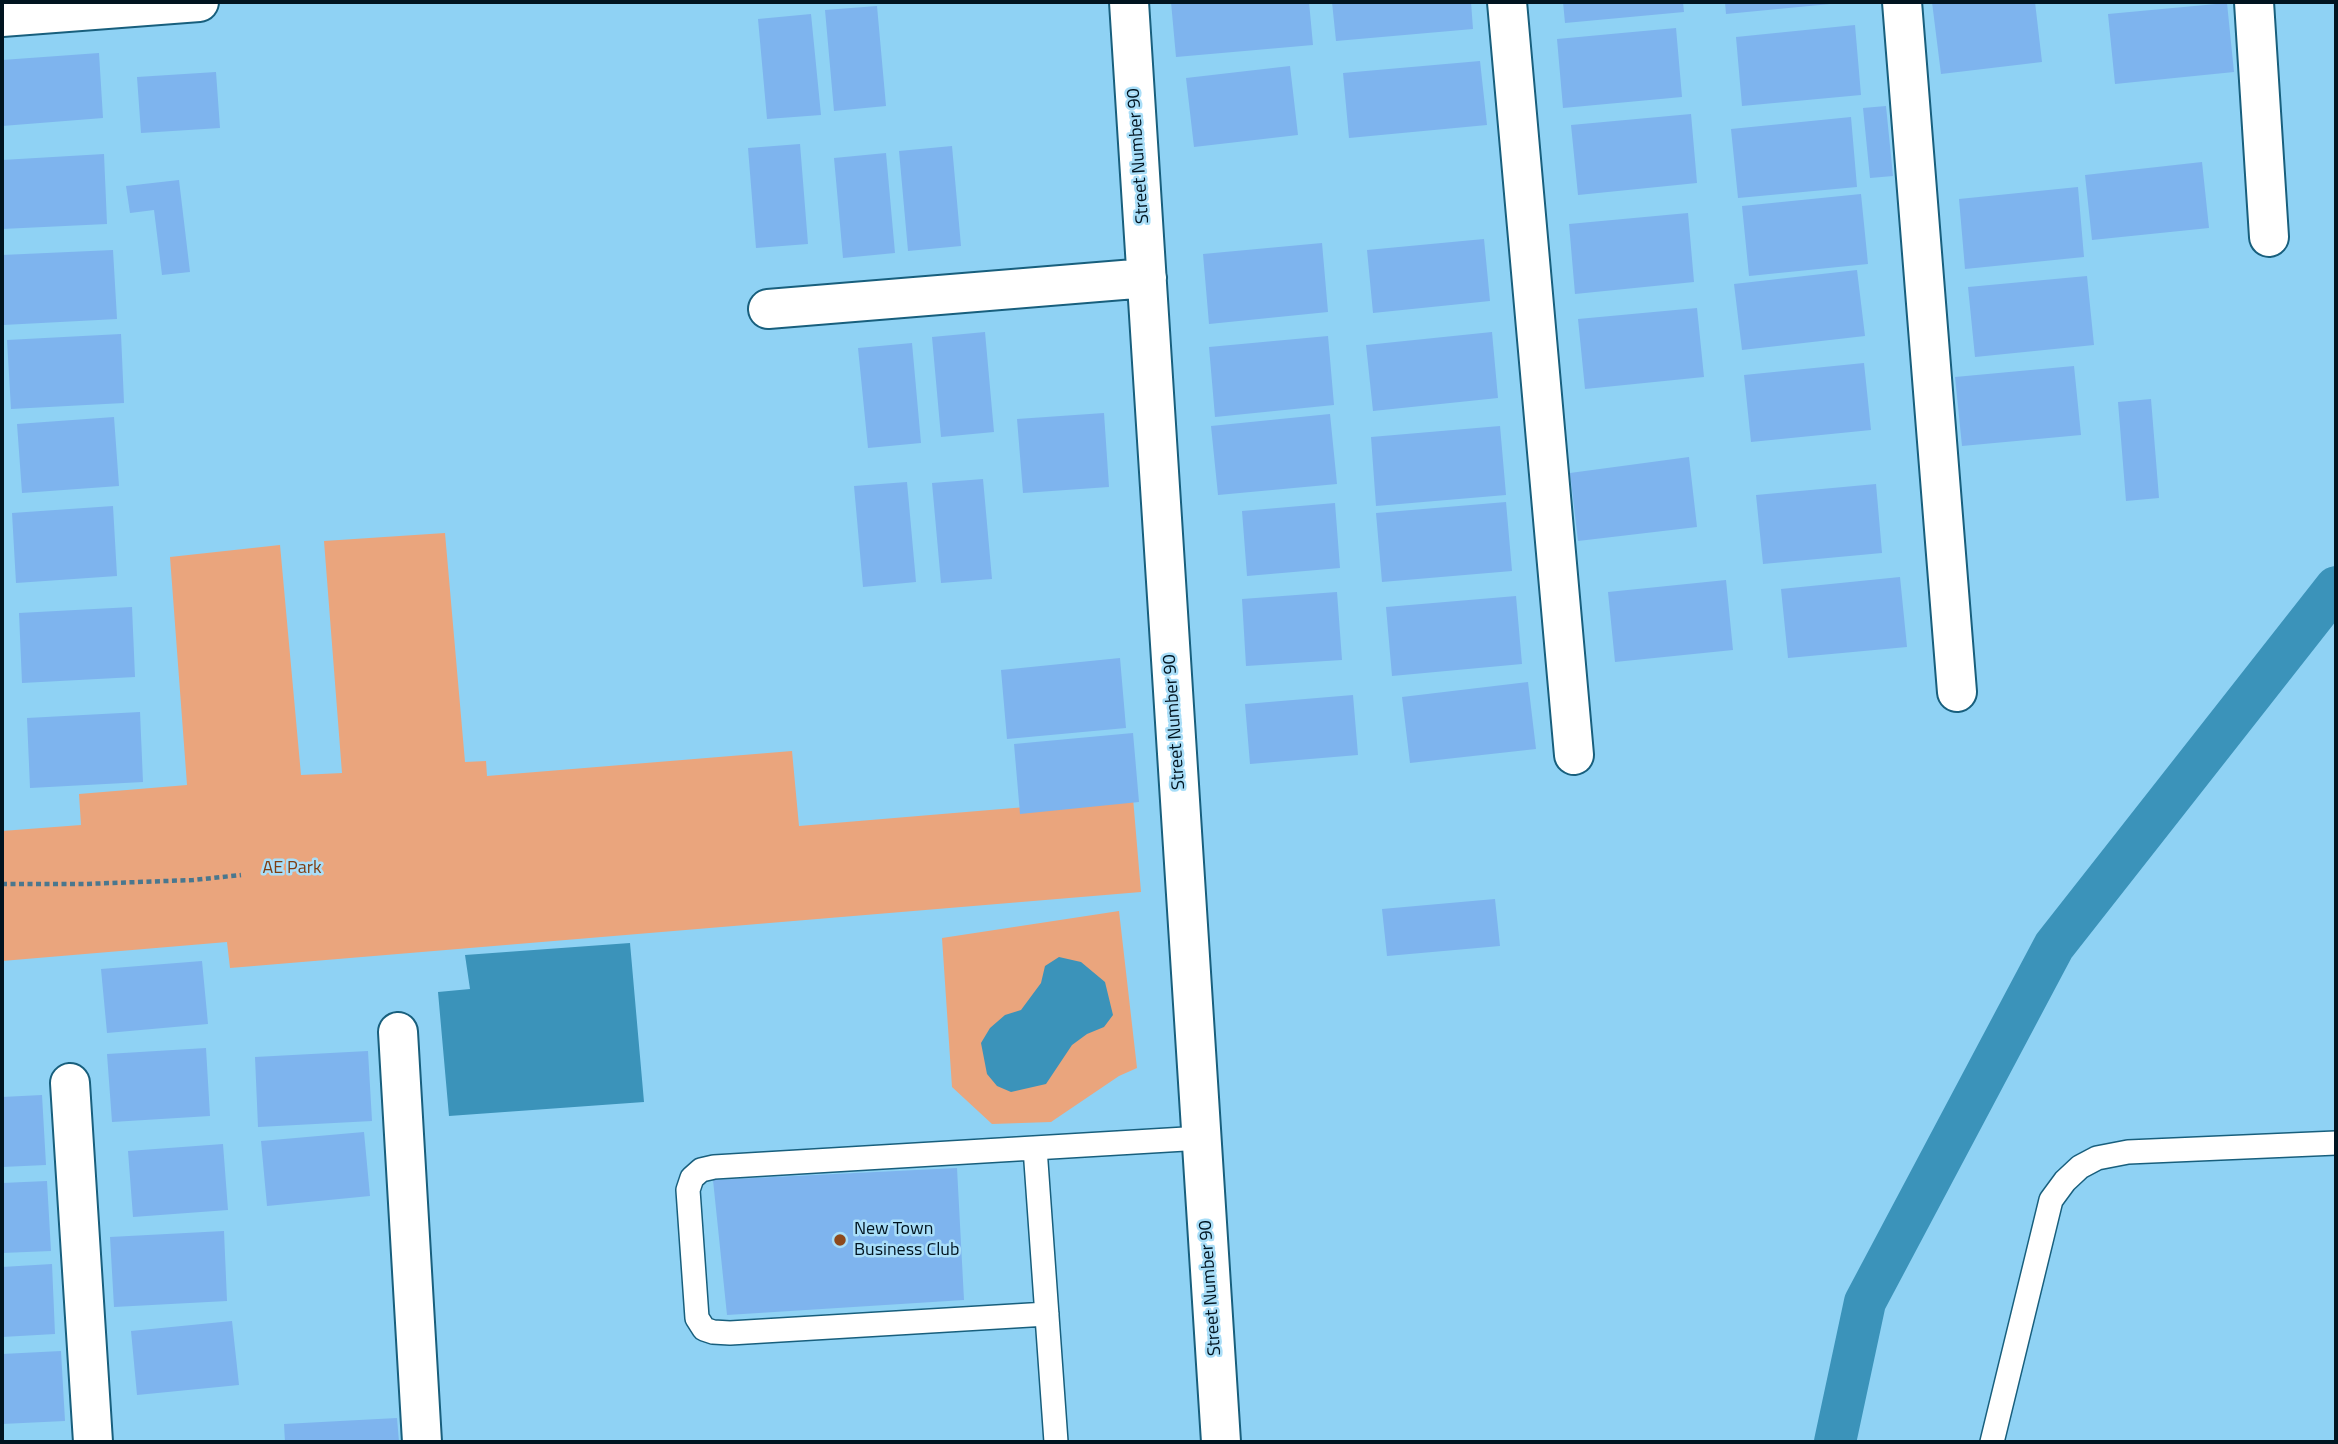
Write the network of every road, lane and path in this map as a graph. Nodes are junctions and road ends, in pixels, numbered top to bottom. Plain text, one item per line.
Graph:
1 (199, 2) edge
2 (1129, 2) edge
3 (1507, 2) edge
4 (1902, 2) edge
5 (2254, 2) edge
6 (2, 17) edge
7 (2269, 237) dead end
8 (1147, 278) junction
9 (768, 309) dead end
10 (1957, 692) dead end
11 (1574, 755) dead end
12 (241, 875) dead end
13 (2, 884) edge
14 (398, 1032) dead end
15 (70, 1083) dead end
16 (1202, 1138) junction
17 (2336, 1143) edge
18 (1035, 1148) junction
19 (1047, 1314) junction
20 (93, 1442) edge
21 (422, 1442) edge
22 (1056, 1442) edge
23 (1221, 1442) edge
24 (1992, 1442) edge

1 - 6 street
2 - 8 street, Street Number 90
3 - 11 street
4 - 10 street
5 - 7 street
8 - 9 street
8 - 16 street, Street Number 90
12 - 13 path
14 - 21 street
15 - 20 street
16 - 18 lane
16 - 23 street, Street Number 90
17 - 24 lane
18 - 19 lane
18 - 19 lane
19 - 22 lane

